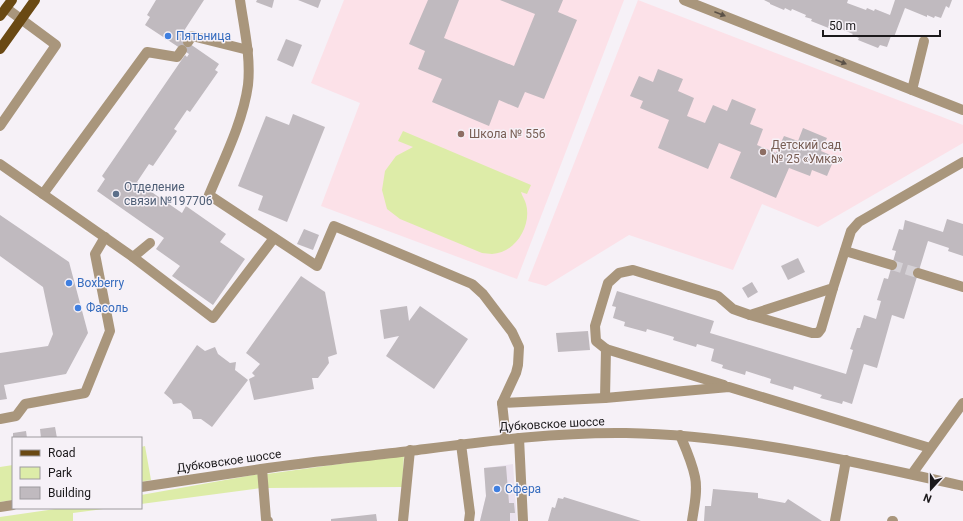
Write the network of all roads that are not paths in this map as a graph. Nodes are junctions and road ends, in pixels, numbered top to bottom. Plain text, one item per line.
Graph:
1 (35, 0) edge
2 (240, 0) edge
3 (684, 0) edge
4 (6, 8) edge
5 (21, 20) junction
6 (924, 41) dead end
7 (0, 49) edge
8 (248, 50) junction
9 (912, 90) junction
10 (963, 110) edge
11 (0, 126) edge
12 (963, 162) edge
13 (0, 164) edge
14 (43, 194) junction
15 (104, 237) junction
16 (274, 238) junction
17 (150, 243) dead end
18 (845, 251) junction
19 (133, 257) junction
20 (892, 265) tunnel mouth
21 (918, 273) tunnel mouth
22 (963, 287) edge
23 (833, 288) junction
24 (750, 314) junction
25 (606, 349) junction
26 (729, 387) junction
27 (605, 398) junction
28 (502, 403) junction
29 (963, 403) edge
30 (0, 418) edge
31 (680, 436) junction
32 (518, 438) junction
33 (506, 439) junction
34 (461, 444) junction
35 (930, 448) junction
36 (410, 450) junction
37 (846, 460) junction
38 (262, 469) junction
39 (912, 474) junction
40 (963, 486) edge
41 (142, 487) edge
42 (12, 505) edge
43 (0, 507) edge
44 (268, 521) edge
45 (403, 521) edge
46 (469, 521) edge
47 (523, 521) edge
48 (692, 521) edge
49 (835, 521) edge

1 - 5 main road
2 - 8 street
3 -> 9 street
4 - 5 street
5 - 7 main road
5 - 11 street
6 - 9 street
8 - 14 street
8 - 16 street
9 - 10 street
12 - 18 street
13 - 14 street
14 - 15 street
15 - 19 street
15 - 30 street
16 - 19 street
16 - 28 street
17 - 19 street
18 - 20 street
18 - 23 street
21 - 22 street
23 - 24 street
23 - 24 street
24 - 25 street
25 - 26 street
25 - 27 street
26 - 27 street
26 - 35 street
27 - 28 street
28 - 33 street
29 - 35 street
31 - 32 street, Дубковское шоссе
31 - 37 street, Дубковское шоссе
31 - 48 street
32 - 33 street, Дубковское шоссе
32 - 47 street
33 - 34 street, Дубковское шоссе
34 - 36 street, Дубковское шоссе
34 - 46 street
35 - 39 street
36 - 38 street, Дубковское шоссе
36 - 45 street
37 - 39 street, Дубковское шоссе
37 - 49 street
38 - 41 street, Дубковское шоссе
38 - 44 street
39 - 40 street, Дубковское шоссе
42 - 43 street

